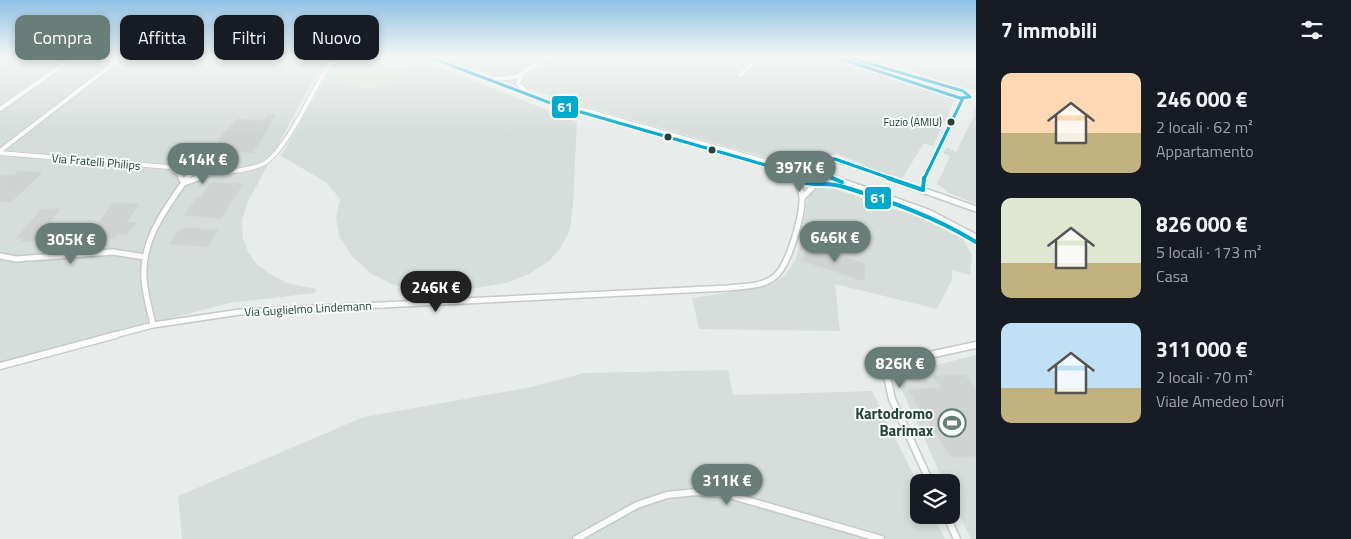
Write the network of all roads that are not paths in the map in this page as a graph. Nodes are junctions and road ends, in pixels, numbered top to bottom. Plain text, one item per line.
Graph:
1 (38, 82) edge
2 (90, 82) edge
3 (319, 82) edge
4 (495, 82) edge
5 (501, 82) edge
6 (519, 82) edge
7 (921, 82) edge
8 (925, 82) edge
9 (963, 91) junction
10 (528, 92) junction
11 (955, 92) junction
12 (976, 92) edge
13 (976, 96) edge
14 (970, 97) junction
15 (963, 98) junction
16 (0, 109) edge
17 (0, 152) edge
18 (826, 158) junction
19 (796, 164) junction
20 (172, 168) junction
21 (193, 170) junction
22 (217, 171) junction
23 (821, 172) junction
24 (790, 176) junction
25 (797, 181) junction
26 (184, 183) junction
27 (817, 185) junction
28 (923, 190) junction
29 (802, 198) junction
30 (976, 209) edge
31 (976, 237) edge
32 (976, 242) edge
33 (0, 256) edge
34 (146, 257) junction
35 (153, 324) junction
36 (976, 345) edge
37 (0, 366) edge
38 (926, 474) edge
39 (950, 524) edge
40 (868, 537) edge
41 (576, 539) edge
42 (881, 539) edge
43 (957, 539) edge

1 - 16 street
2 - 17 street
3 - 22 street, Via Fratelli Philips
4 - 24 street
5 - 10 street
6 - 10 street
7 - 11 street
8 - 11 street
9 - 11 street
9 - 12 street
9 - 14 street
10 - 19 street
11 - 15 street
13 - 14 street
14 - 15 street
15 - 28 street
17 - 20 street, Via Fratelli Philips
18 - 19 street
18 - 23 street
18 - 28 street
19 - 23 street
19 - 24 street
20 - 21 street, Via Fratelli Philips
20 - 26 street
21 - 22 street, Via Fratelli Philips
21 - 26 street
22 - 26 street
23 - 27 street
23 - 31 street
24 - 25 street
25 - 27 street
25 - 29 street, Via Guglielmo Lindemann
26 - 34 street
27 - 29 street
27 - 32 street
28 - 30 street
29 - 35 street, Via Guglielmo Lindemann
33 - 34 street
34 - 35 street
35 - 37 street, Via Guglielmo Lindemann
36 - 38 street
39 - 43 street
40 - 41 street
40 - 42 street

